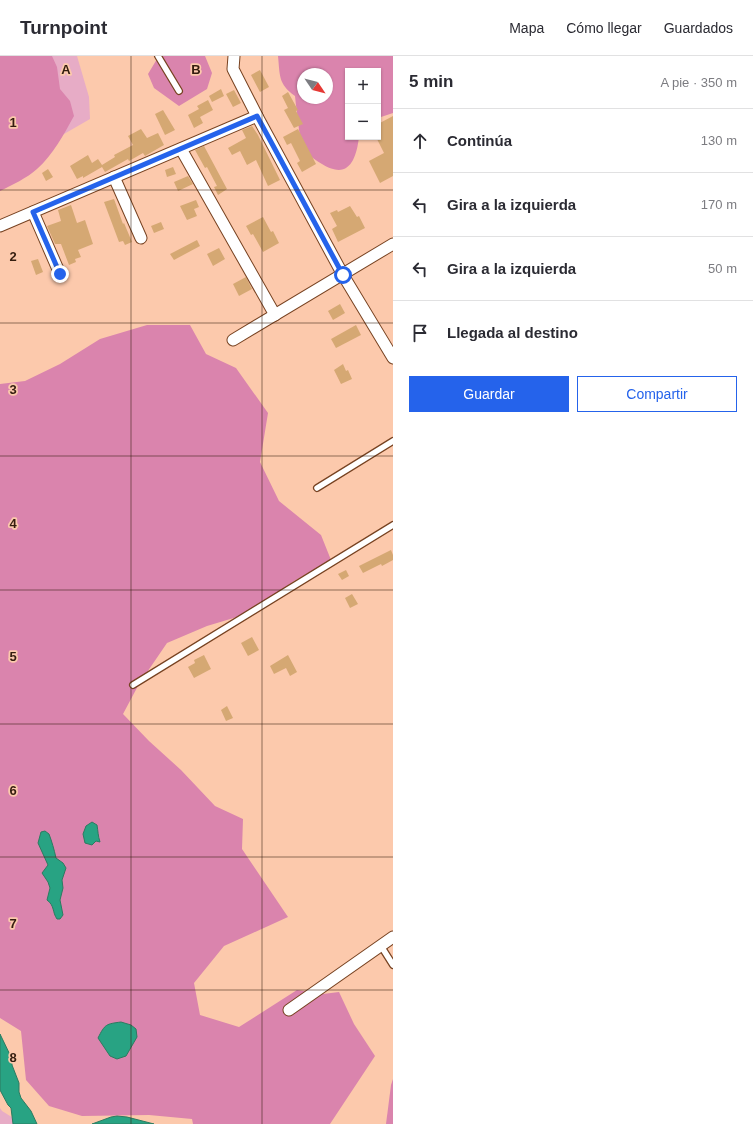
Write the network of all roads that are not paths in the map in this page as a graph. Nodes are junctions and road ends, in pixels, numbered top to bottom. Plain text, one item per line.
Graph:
1 (158, 56) edge
2 (234, 56) edge
3 (179, 91) dead end
4 (257, 116) junction
5 (181, 148) junction
6 (114, 177) junction
7 (33, 212) junction
8 (0, 226) edge
9 (141, 238) dead end
10 (393, 244) edge
11 (60, 274) dead end
12 (343, 275) junction
13 (275, 315) junction
14 (232, 340) dead end
15 (393, 358) edge
16 (393, 440) edge
17 (317, 488) dead end
18 (393, 525) edge
19 (132, 685) dead end
20 (393, 937) edge
21 (381, 946) junction
22 (393, 965) edge
23 (289, 1010) dead end

1 - 3 lane
2 - 4 street
4 - 5 street
4 - 12 street
5 - 6 street
5 - 13 street
6 - 7 street
6 - 9 street
7 - 8 street
7 - 11 street
10 - 12 street
12 - 13 street
12 - 15 street
13 - 14 street
16 - 17 lane
18 - 19 lane
20 - 21 street
21 - 22 lane
21 - 23 street

